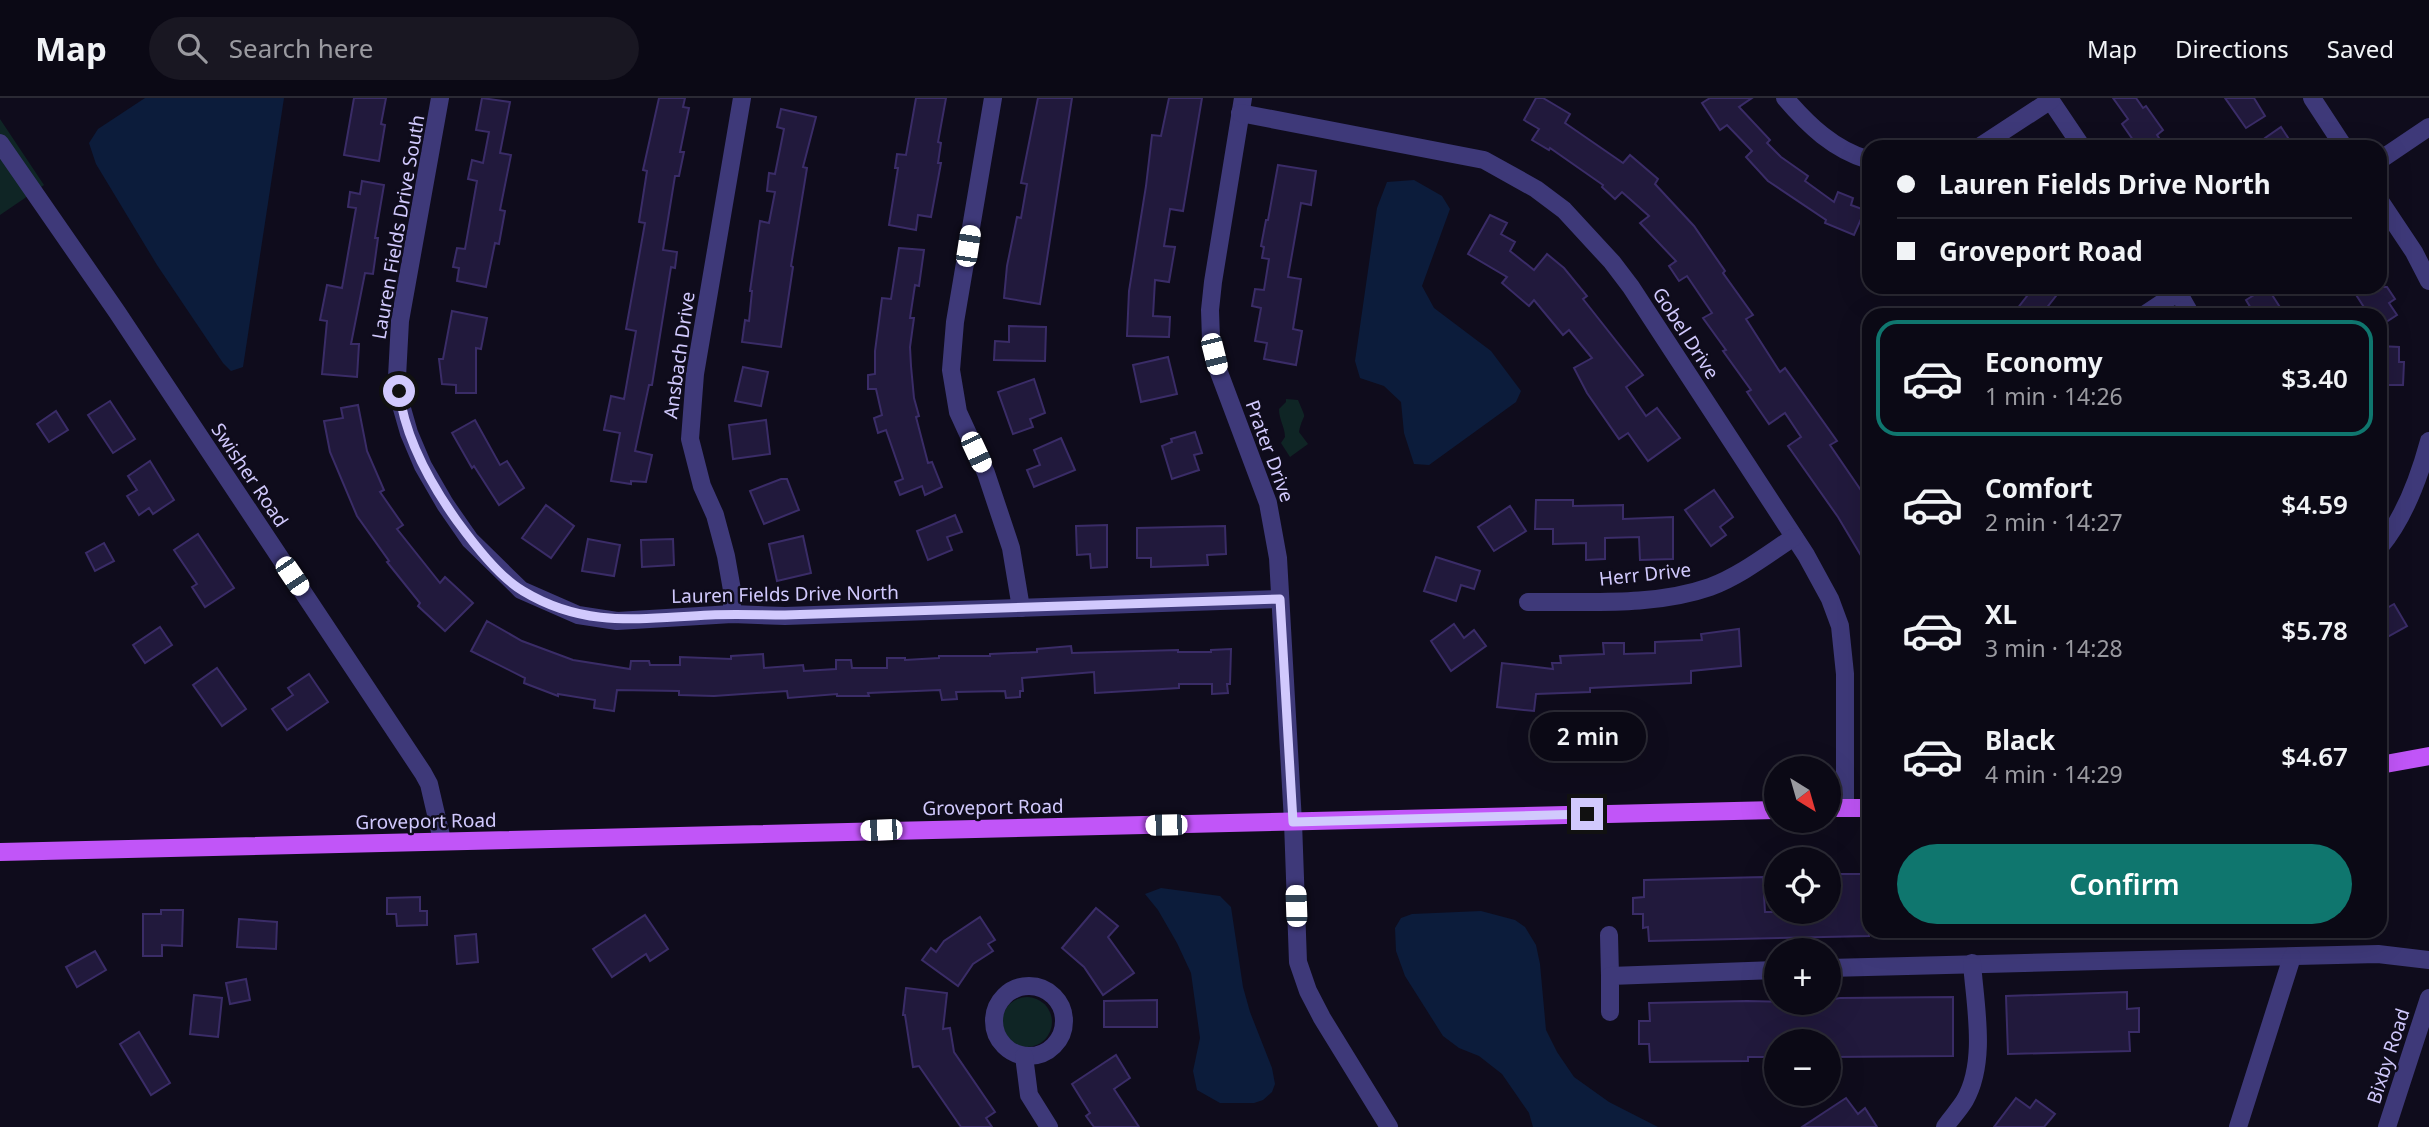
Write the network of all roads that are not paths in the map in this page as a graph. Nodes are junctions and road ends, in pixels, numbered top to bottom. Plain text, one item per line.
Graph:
1 (440, 98) edge
2 (741, 98) edge
3 (993, 98) edge
4 (1785, 98) edge
5 (2312, 98) edge
6 (2050, 99) edge
7 (1241, 105) edge
8 (2429, 127) edge
9 (1989, 140) edge
10 (2077, 140) edge
11 (2339, 140) edge
12 (0, 144) edge
13 (2387, 155) edge
14 (1862, 157) edge
15 (2387, 212) edge
16 (2429, 281) edge
17 (2173, 294) edge
18 (2154, 308) edge
19 (401, 405) joint
20 (2429, 441) edge
21 (1794, 537) junction
22 (2387, 538) edge
23 (1280, 599) junction
24 (1528, 602) dead end
25 (1021, 608) junction
26 (732, 614) junction
27 (1840, 756) edge
28 (2429, 756) edge
29 (2387, 764) edge
30 (1841, 808) edge
31 (1862, 808) edge
32 (1764, 810) edge
33 (1293, 822) junction
34 (442, 840) junction
35 (0, 852) edge
36 (1609, 935) dead end
37 (2292, 957) junction
38 (2429, 960) edge
39 (1972, 963) junction
40 (1841, 968) edge
41 (1764, 970) edge
42 (1611, 976) junction
43 (2429, 998) edge
44 (1610, 1012) dead end
45 (1024, 1056) junction
46 (1049, 1127) edge
47 (1389, 1127) edge
48 (1945, 1127) edge
49 (2238, 1127) edge
50 (2387, 1127) edge

1 - 19 street, Lauren Fields Drive South
2 - 26 street, Ansbach Drive
3 - 25 street
4 - 14 street
5 - 11 street
6 - 9 street
6 - 10 street
7 - 21 street, Gobel Drive
7 - 23 street, Prater Drive
8 - 13 street
12 - 34 street, Swisher Road
15 - 16 street
17 - 18 street
19 - 26 street, Lauren Fields Drive North
20 - 22 street
21 - 24 street, Herr Drive
21 - 27 street, Gobel Drive
23 - 25 street, Lauren Fields Drive North
23 - 33 street, Prater Drive
25 - 26 street, Lauren Fields Drive North
28 - 29 main road
30 - 31 main road
32 - 33 main road, Groveport Road
33 - 34 main road, Groveport Road
33 - 47 street, Prater Drive
34 - 35 main road, Groveport Road
36 - 42 street
37 - 38 street
37 - 39 street
37 - 49 street
39 - 40 street
39 - 48 street
41 - 42 street
42 - 44 street
43 - 50 street, Bixby Road
45 - 45 street
45 - 46 street

